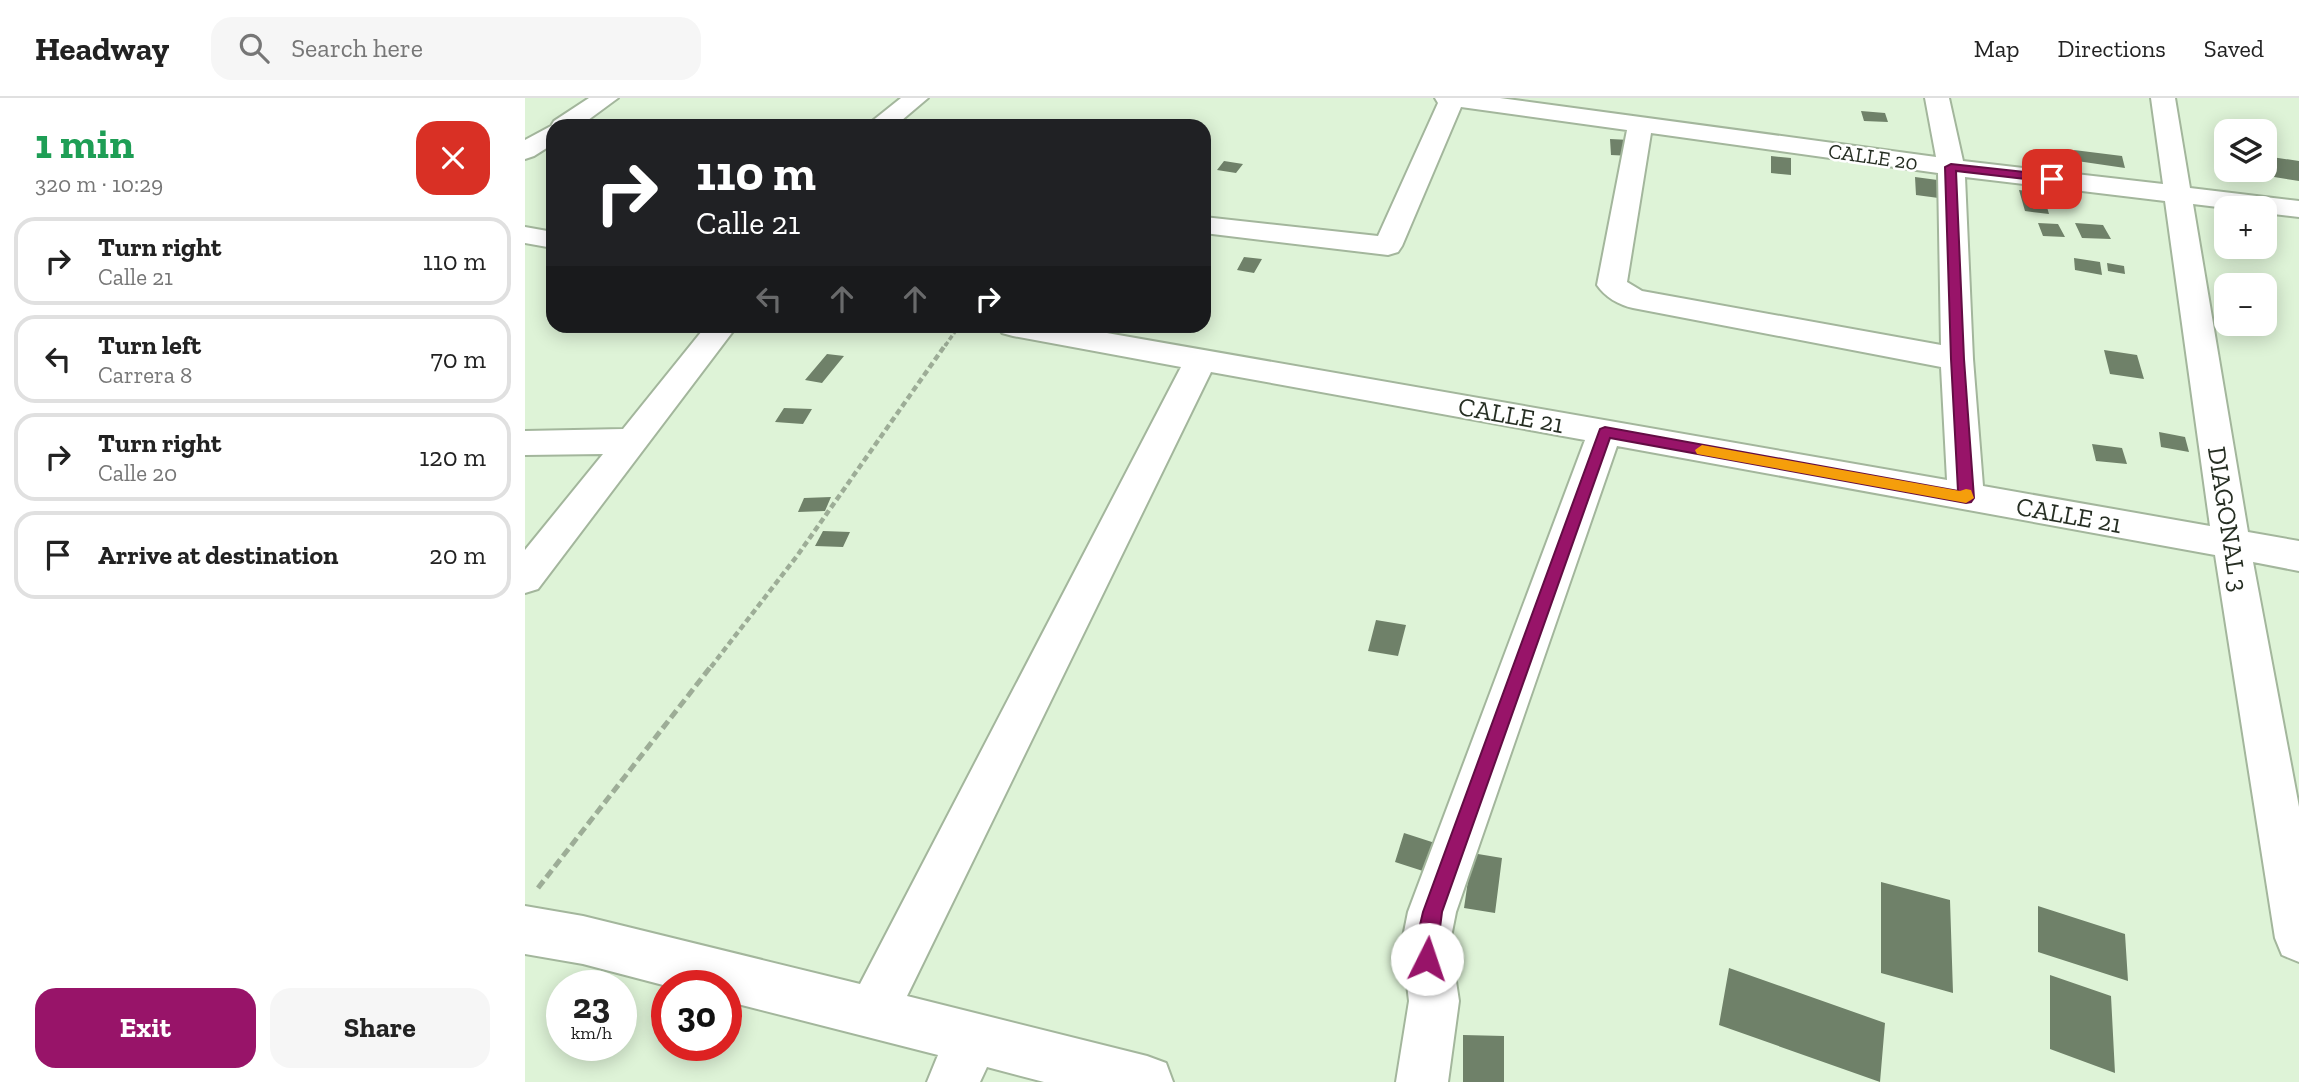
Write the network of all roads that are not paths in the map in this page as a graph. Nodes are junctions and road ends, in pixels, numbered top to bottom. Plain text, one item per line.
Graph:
1 (606, 98) edge
2 (916, 98) edge
3 (1447, 98) edge
4 (1937, 98) edge
5 (2164, 98) edge
6 (1452, 99) edge
7 (1549, 105) edge
8 (574, 119) edge
9 (888, 119) edge
10 (1640, 126) junction
11 (546, 138) edge
12 (525, 151) edge
13 (1951, 167) junction
14 (2179, 193) junction
15 (2299, 209) edge
16 (1211, 226) edge
17 (525, 234) edge
18 (546, 238) edge
19 (716, 333) edge
20 (1053, 333) edge
21 (1201, 359) junction
22 (1957, 359) junction
23 (1605, 432) junction
24 (631, 441) junction
25 (525, 443) edge
26 (1966, 498) junction
27 (2231, 542) junction
28 (2299, 556) edge
29 (525, 578) edge
30 (529, 912) edge
31 (2299, 938) edge
32 (872, 1013) junction
33 (963, 1060) edge
34 (1147, 1082) edge
35 (1422, 1082) edge

1 - 8 street
2 - 9 street
3 - 6 street, CALLE 20
4 - 13 street
5 - 14 street, DIAGONAL 3
6 - 7 street, CALLE 20
6 - 16 street
7 - 10 street, CALLE 20
10 - 13 street, CALLE 20
10 - 22 street
11 - 12 street
13 - 14 street, CALLE 20
13 - 22 street
14 - 15 street, CALLE 20
14 - 27 street, DIAGONAL 3
17 - 18 street
19 - 24 street
20 - 21 street, CALLE 21
21 - 23 street, CALLE 21
21 - 32 street
22 - 26 street
23 - 26 street, CALLE 21
23 - 35 street
24 - 25 street
24 - 29 street
26 - 27 street, CALLE 21
27 - 28 street, CALLE 21
27 - 31 street, DIAGONAL 3
30 - 32 street
32 - 33 street
33 - 34 street

